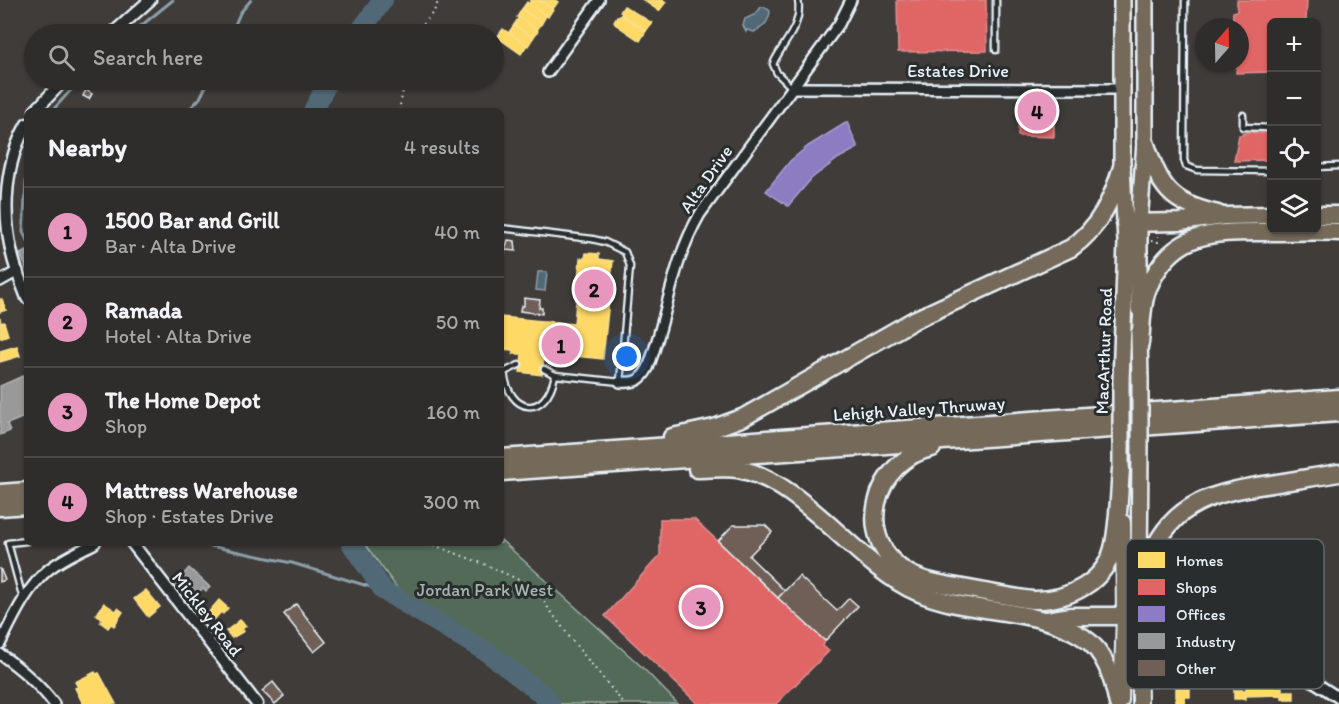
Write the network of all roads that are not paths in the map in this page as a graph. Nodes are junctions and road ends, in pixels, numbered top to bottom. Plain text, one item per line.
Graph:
1 (150, 0) edge
2 (598, 0) edge
3 (798, 0) edge
4 (851, 0) edge
5 (996, 0) edge
6 (1122, 0) edge
7 (1145, 0) edge
8 (1185, 0) edge
9 (123, 24) edge
10 (996, 50) dead end
11 (548, 72) dead end
12 (792, 88) junction
13 (1122, 89) junction
14 (55, 90) edge
15 (38, 108) edge
16 (1243, 115) dead end
17 (1267, 128) edge
18 (24, 131) edge
19 (1145, 142) junction
20 (1339, 166) edge
21 (1122, 167) junction
22 (1321, 167) edge
23 (1267, 171) edge
24 (1321, 215) edge
25 (1339, 215) edge
26 (1224, 216) junction
27 (1267, 216) edge
28 (1132, 223) junction
29 (504, 228) edge
30 (1339, 232) edge
31 (18, 271) junction
32 (0, 281) edge
33 (24, 289) edge
34 (1140, 343) junction
35 (519, 364) dead end
36 (544, 369) dead end
37 (504, 372) edge
38 (555, 375) junction
39 (504, 376) edge
40 (620, 382) junction
41 (1339, 392) edge
42 (1339, 398) edge
43 (1305, 401) junction
44 (1339, 413) edge
45 (981, 439) junction
46 (626, 448) junction
47 (504, 458) edge
48 (1121, 469) junction
49 (519, 471) junction
50 (504, 472) edge
51 (1339, 473) edge
52 (24, 491) edge
53 (0, 493) edge
54 (24, 505) edge
55 (0, 507) edge
56 (1126, 539) edge
57 (1136, 539) edge
58 (1161, 539) edge
59 (24, 541) edge
60 (89, 546) edge
61 (134, 546) edge
62 (23, 602) junction
63 (1126, 616) edge
64 (1044, 621) junction
65 (0, 644) edge
66 (0, 654) edge
67 (1126, 660) edge
68 (1324, 688) edge
69 (1339, 698) edge
70 (54, 704) edge
71 (257, 704) edge
72 (1120, 704) edge

1 - 9 street
2 - 11 street
3 - 12 lane
4 - 12 street, Alta Drive
5 - 10 lane
6 - 13 highway, MacArthur Road
7 - 19 highway, MacArthur Road
8 - 23 lane
12 - 13 street, Estates Drive
12 - 40 street, Alta Drive
13 - 21 highway, MacArthur Road
14 - 15 street
16 - 17 lane
18 - 31 street
19 - 26 highway
19 - 28 highway, MacArthur Road
20 - 22 lane
21 - 28 highway, MacArthur Road
21 - 46 highway
24 - 25 highway
26 - 27 highway
26 - 28 highway
28 - 34 highway, MacArthur Road
28 - 48 highway, MacArthur Road, bridge
29 - 40 lane
30 - 34 highway
31 - 32 street
31 - 33 street
34 - 57 highway, MacArthur Road, bridge
35 - 37 lane
36 - 38 lane
38 - 39 lane
38 - 40 lane
41 - 43 highway
42 - 43 highway, Lehigh Valley Thruway
43 - 46 highway, Lehigh Valley Thruway
44 - 45 highway, Lehigh Valley Thruway
45 - 48 highway
45 - 49 highway, Lehigh Valley Thruway
46 - 47 highway, Lehigh Valley Thruway
48 - 56 main road, MacArthur Road
49 - 50 highway, Lehigh Valley Thruway
49 - 64 highway
51 - 58 highway
52 - 53 highway
54 - 55 highway
59 - 62 lane
60 - 62 street
61 - 71 street, Mickley Road
62 - 65 street
63 - 64 highway
64 - 72 highway
66 - 70 street
67 - 72 main road, MacArthur Road
68 - 69 street

